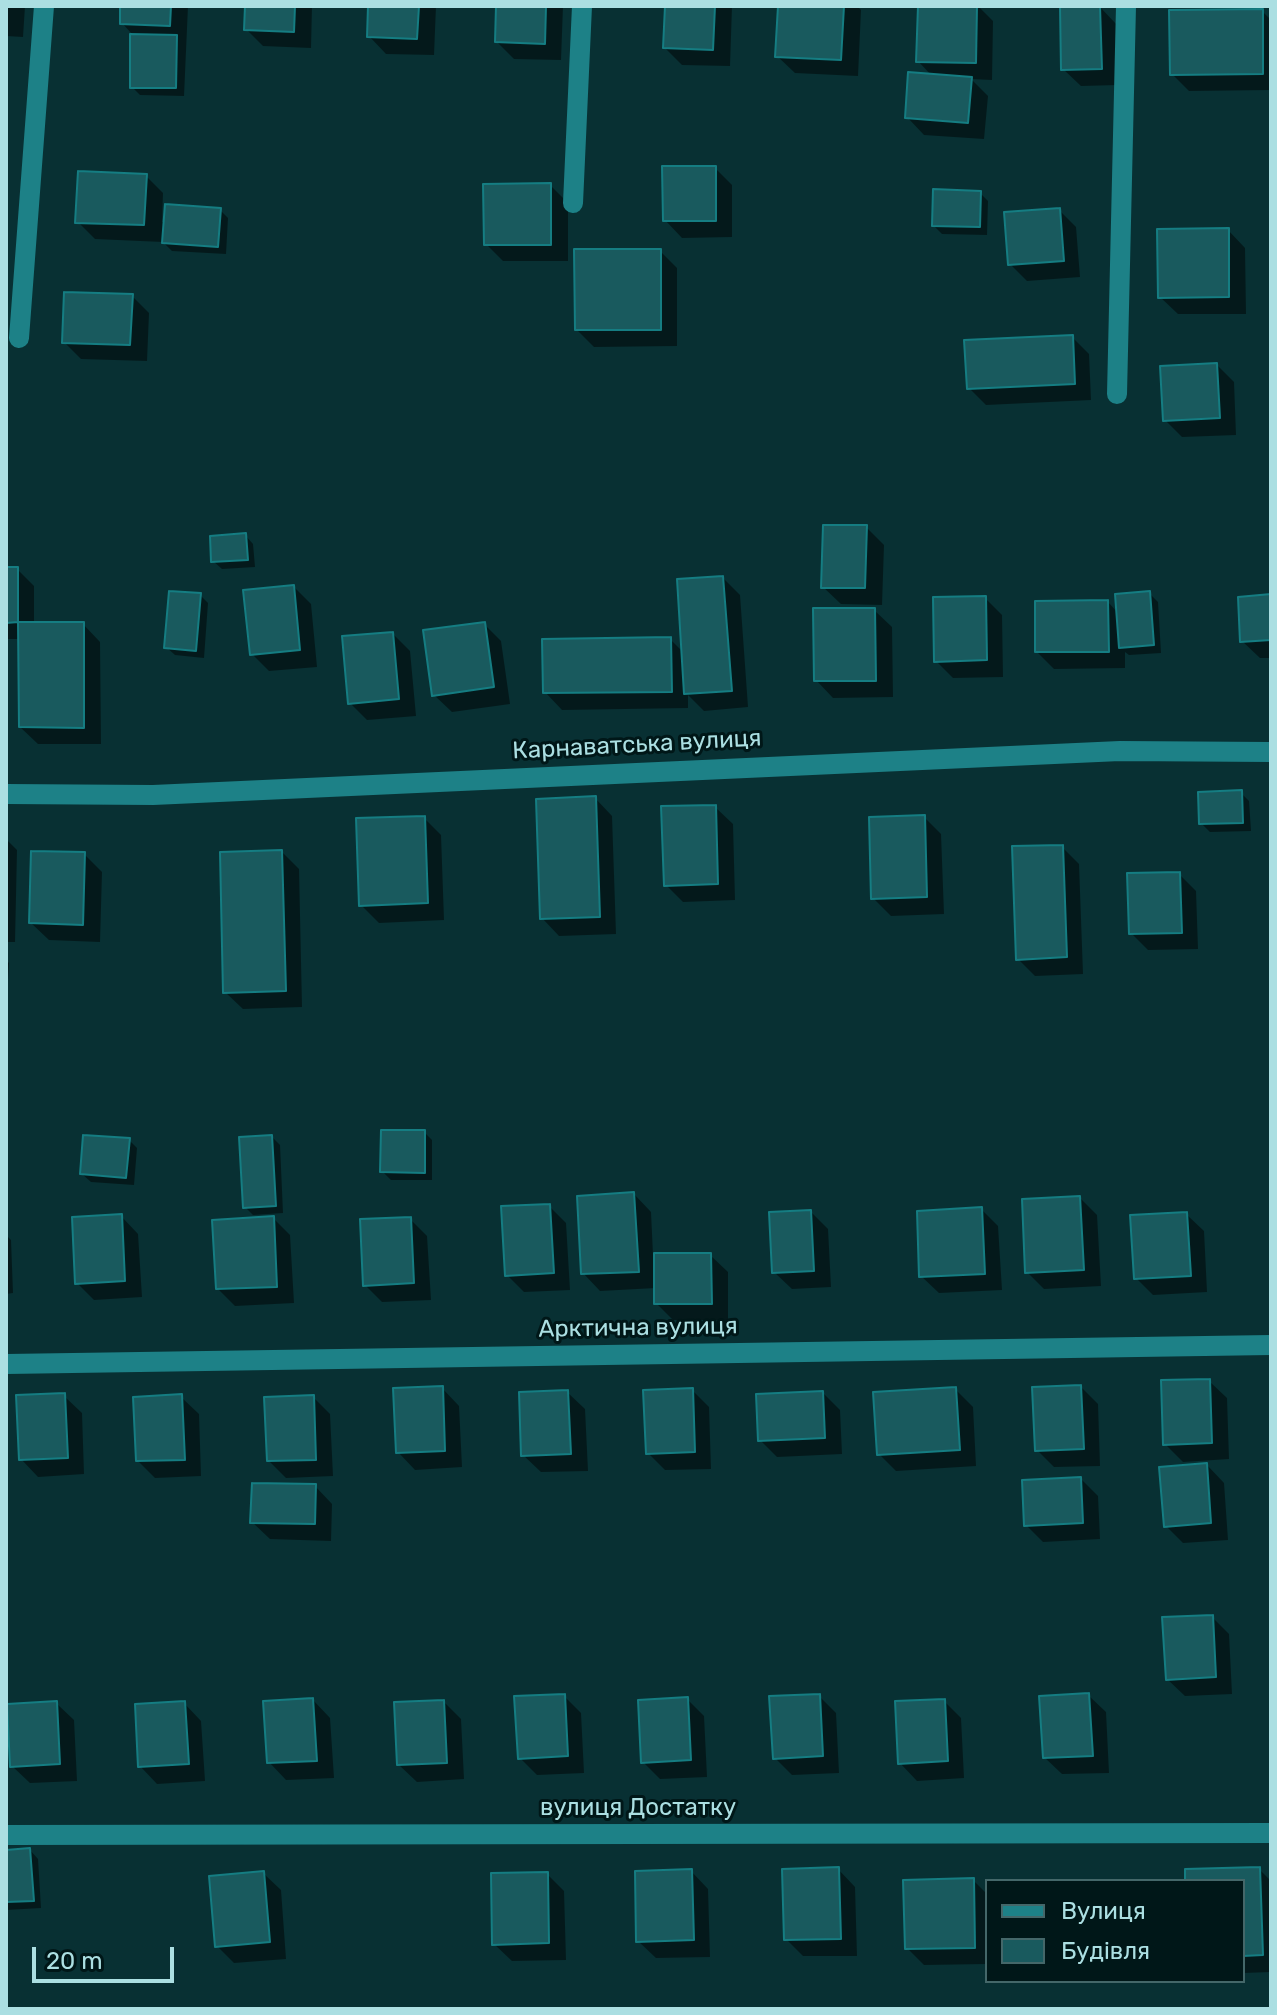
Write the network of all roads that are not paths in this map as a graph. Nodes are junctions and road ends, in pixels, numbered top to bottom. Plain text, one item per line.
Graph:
1 (44, 6) edge
2 (582, 6) edge
3 (1126, 6) edge
4 (573, 203) dead end
5 (19, 338) dead end
6 (1117, 394) dead end
7 (1271, 752) edge
8 (6, 794) edge
9 (1271, 1345) edge
10 (6, 1364) edge
11 (1271, 1833) edge
12 (6, 1835) edge

1 - 5 street
2 - 4 street
3 - 6 street
7 - 8 street, Карнаватська вулиця
9 - 10 street, Арктична вулиця
11 - 12 street, вулиця Достатку

